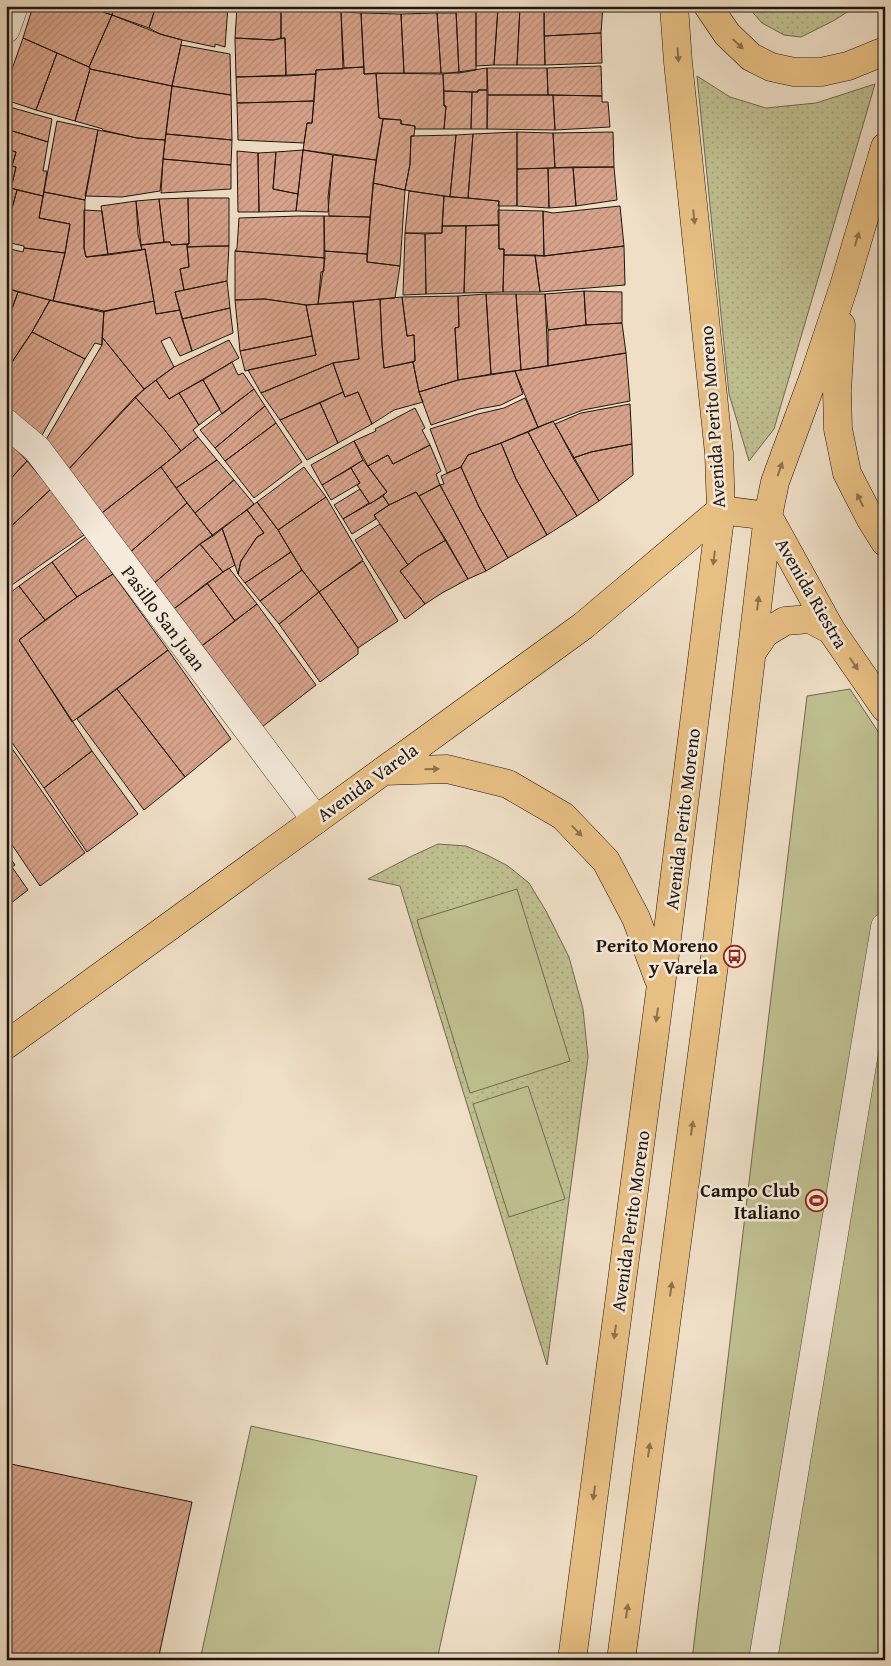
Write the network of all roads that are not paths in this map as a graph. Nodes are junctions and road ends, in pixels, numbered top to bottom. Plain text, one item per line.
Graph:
1 (14, 6) edge
2 (674, 6) edge
3 (708, 6) edge
4 (6, 29) edge
5 (885, 51) edge
6 (885, 147) edge
7 (844, 286) junction
8 (6, 423) edge
9 (721, 510) junction
10 (768, 516) junction
11 (885, 542) edge
12 (831, 630) junction
13 (752, 652) junction
14 (885, 708) edge
15 (383, 771) junction
16 (316, 820) junction
17 (885, 927) edge
18 (661, 985) junction
19 (6, 1045) edge
20 (572, 1660) edge
21 (621, 1660) edge
22 (762, 1660) edge

1 - 4 lane
2 -> 9 main road, Avenida Perito Moreno
3 -> 5 main road
7 -> 6 main road
10 -> 7 main road
11 -> 7 main road
8 - 16 lane, Pasillo San Juan
9 - 10 main road, Avenida Riestra
9 - 15 main road, Avenida Varela
9 -> 18 main road, Avenida Perito Moreno
10 - 12 main road, Avenida Riestra
13 -> 10 main road
12 - 13 main road
12 -> 14 main road, Avenida Riestra
21 -> 13 main road
15 - 16 main road, Avenida Varela
15 -> 18 main road
16 - 19 main road, Avenida Varela
17 - 22 lane
18 -> 20 main road, Avenida Perito Moreno

